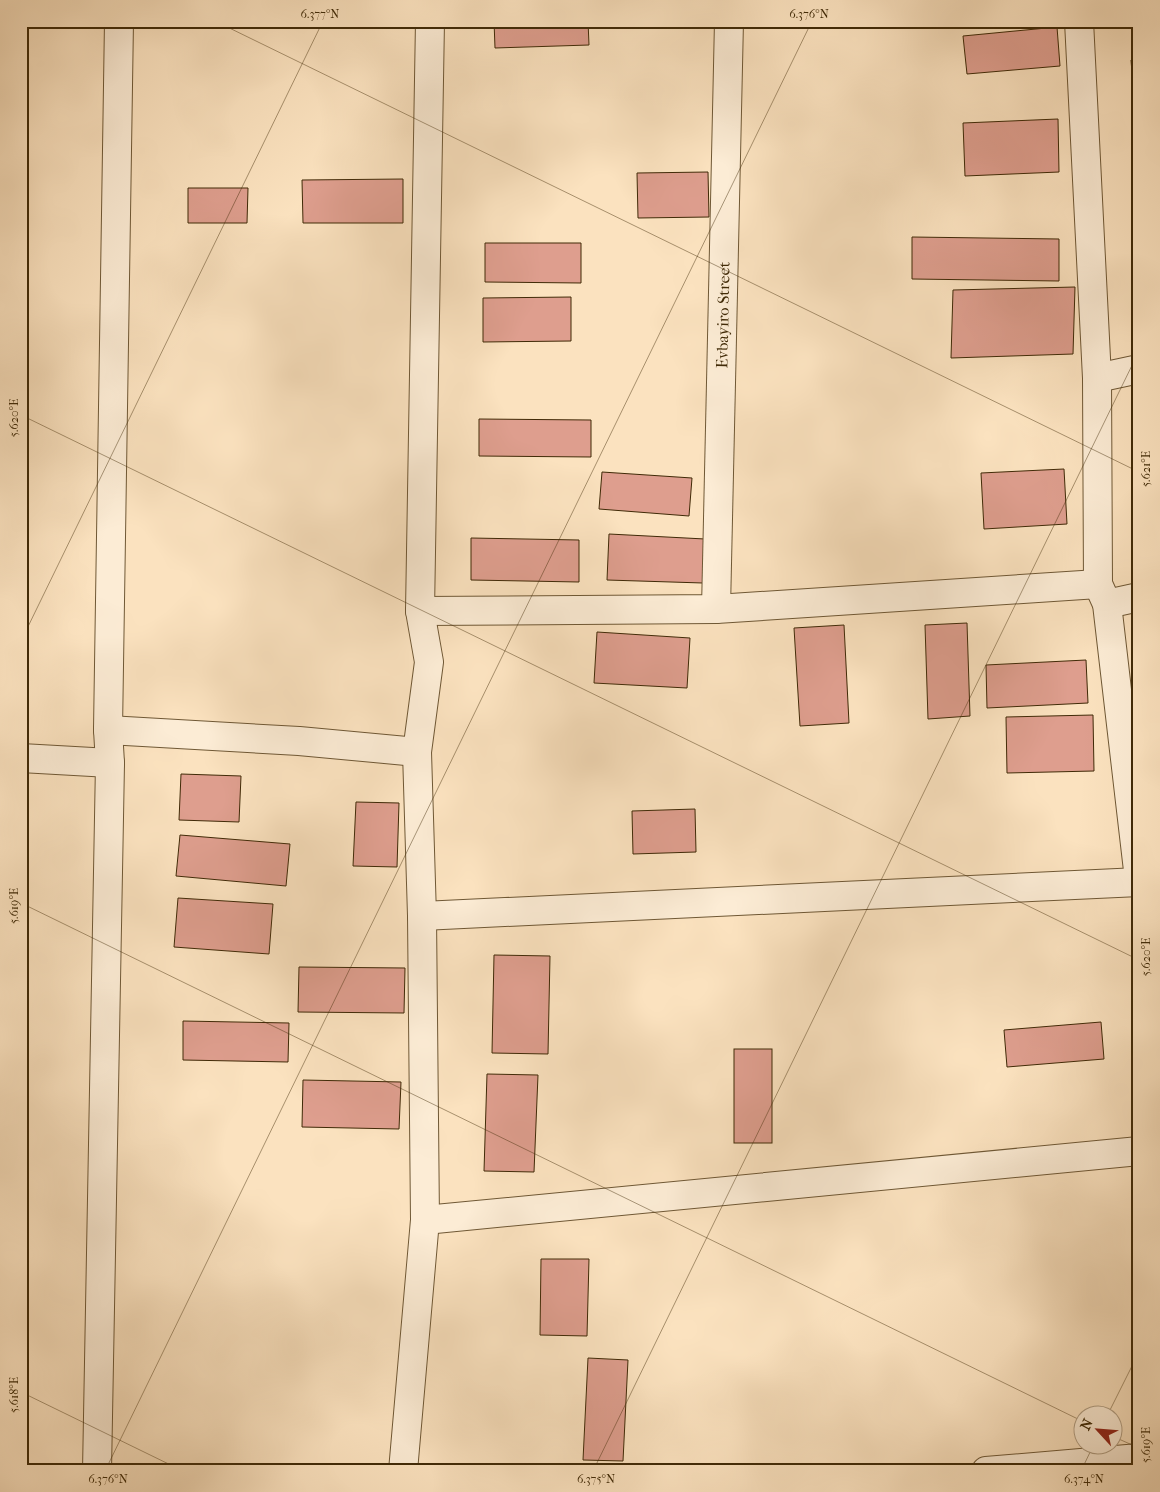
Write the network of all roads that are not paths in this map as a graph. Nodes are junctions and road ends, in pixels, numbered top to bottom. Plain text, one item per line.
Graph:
1 (119, 21) edge
2 (430, 21) edge
3 (729, 21) edge
4 (1079, 21) edge
5 (1139, 369) edge
6 (1097, 378) junction
7 (1102, 594) junction
8 (1139, 597) edge
9 (716, 609) junction
10 (420, 611) junction
11 (108, 730) junction
12 (417, 752) junction
13 (21, 758) edge
14 (110, 763) junction
15 (1139, 881) edge
16 (422, 916) junction
17 (1139, 1151) edge
18 (425, 1220) junction
19 (1139, 1458) edge
20 (98, 1471) edge
21 (403, 1471) edge
22 (986, 1471) edge

1 - 11 street
2 - 10 street
3 - 9 street, Evbayiro Street
4 - 6 street
5 - 6 street
6 - 7 street
7 - 8 street
7 - 9 street
7 - 15 street
9 - 10 street
10 - 12 street
11 - 12 street
11 - 14 street
12 - 16 street
13 - 14 street
14 - 20 street
15 - 16 street
16 - 18 street
17 - 18 street
18 - 21 street
19 - 22 street

